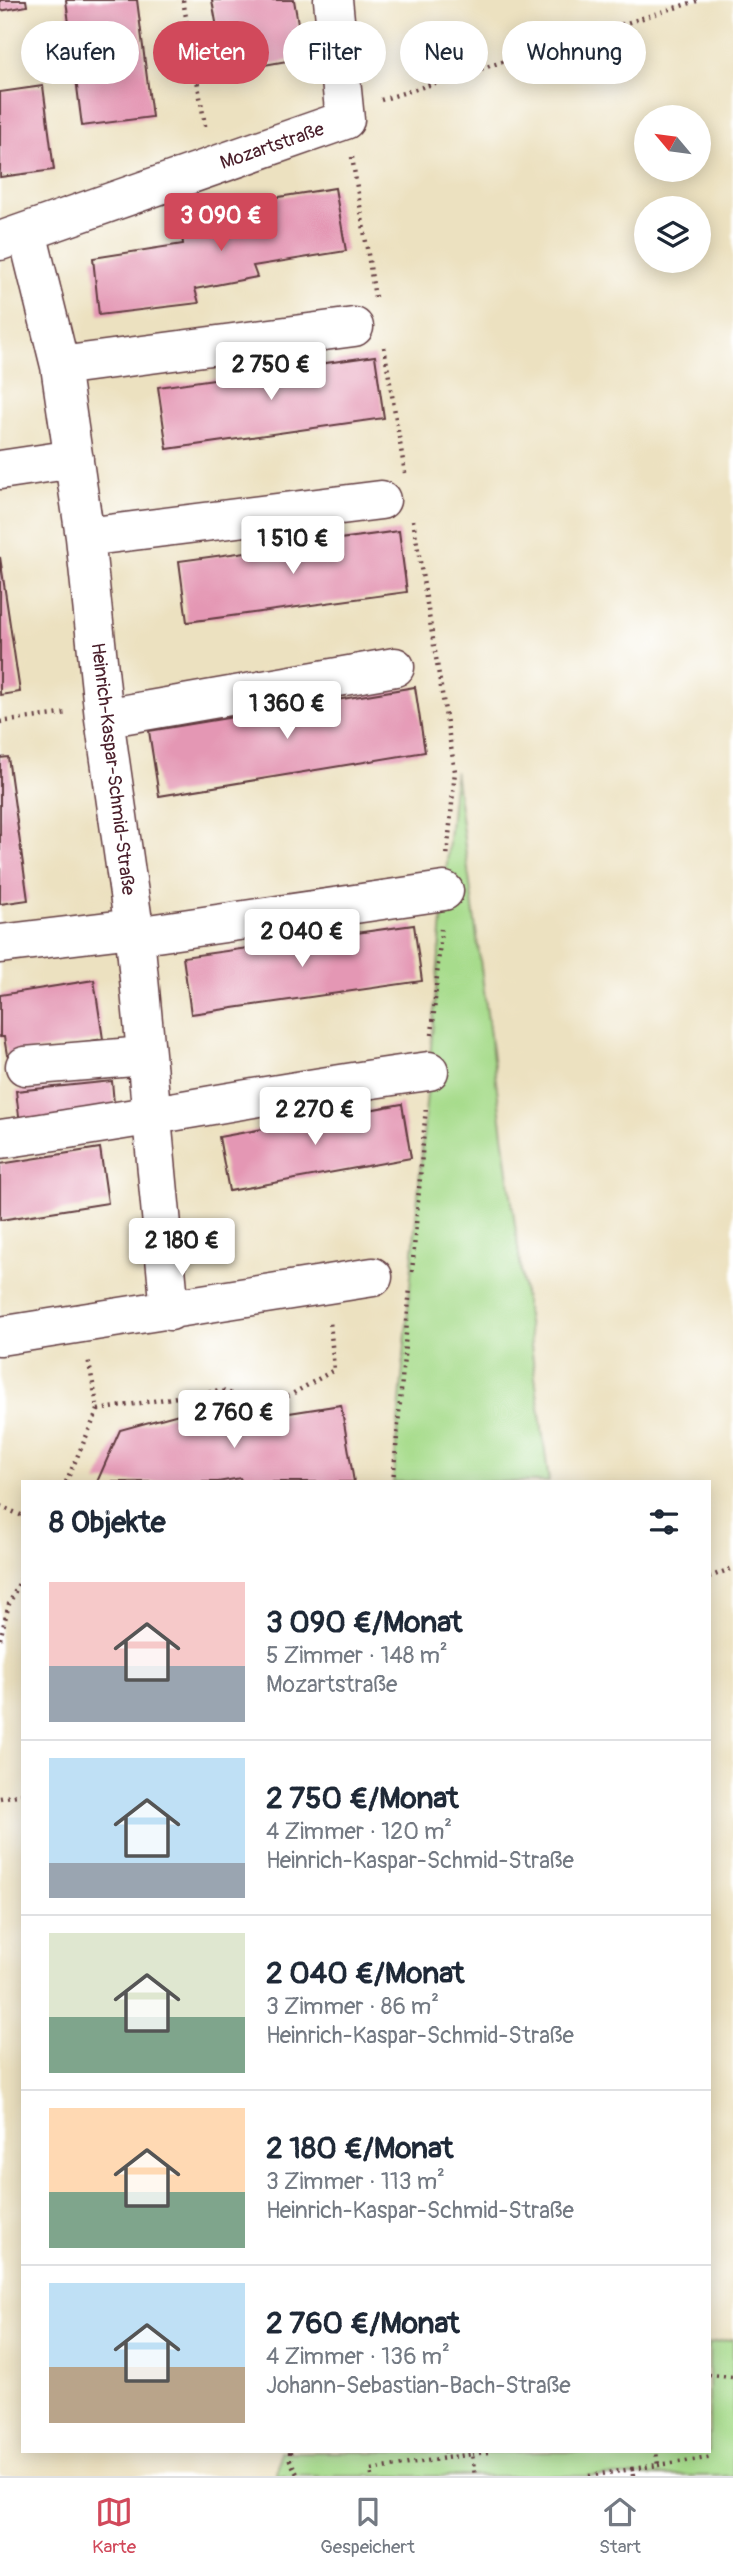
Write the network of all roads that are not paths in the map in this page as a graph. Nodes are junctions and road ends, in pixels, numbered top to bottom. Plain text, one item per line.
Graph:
1 (333, 0) edge
2 (14, 237) edge
3 (371, 324) road end
4 (60, 366) junction
5 (74, 459) junction
6 (0, 470) edge
7 (400, 500) road end
8 (85, 537) junction
9 (395, 667) dead end
10 (103, 713) junction
11 (444, 891) road end
12 (134, 932) junction
13 (0, 944) edge
14 (145, 1056) junction
15 (25, 1066) dead end
16 (429, 1071) road end
17 (150, 1118) junction
18 (0, 1139) edge
19 (373, 1277) dead end
20 (170, 1311) junction
21 (0, 1336) edge

1 - 2 street, Mozartstraße
2 - 4 street, Heinrich-Kaspar-Schmid-Straße
3 - 4 street
4 - 5 street, Heinrich-Kaspar-Schmid-Straße
5 - 6 street
5 - 8 street, Heinrich-Kaspar-Schmid-Straße
7 - 8 street
8 - 10 street, Heinrich-Kaspar-Schmid-Straße
9 - 10 street
10 - 12 street, Heinrich-Kaspar-Schmid-Straße
11 - 12 street
12 - 13 street
12 - 14 street, Heinrich-Kaspar-Schmid-Straße
14 - 15 street
14 - 17 street, Heinrich-Kaspar-Schmid-Straße
16 - 17 street
17 - 18 street
17 - 20 street, Heinrich-Kaspar-Schmid-Straße
19 - 20 street
20 - 21 street

